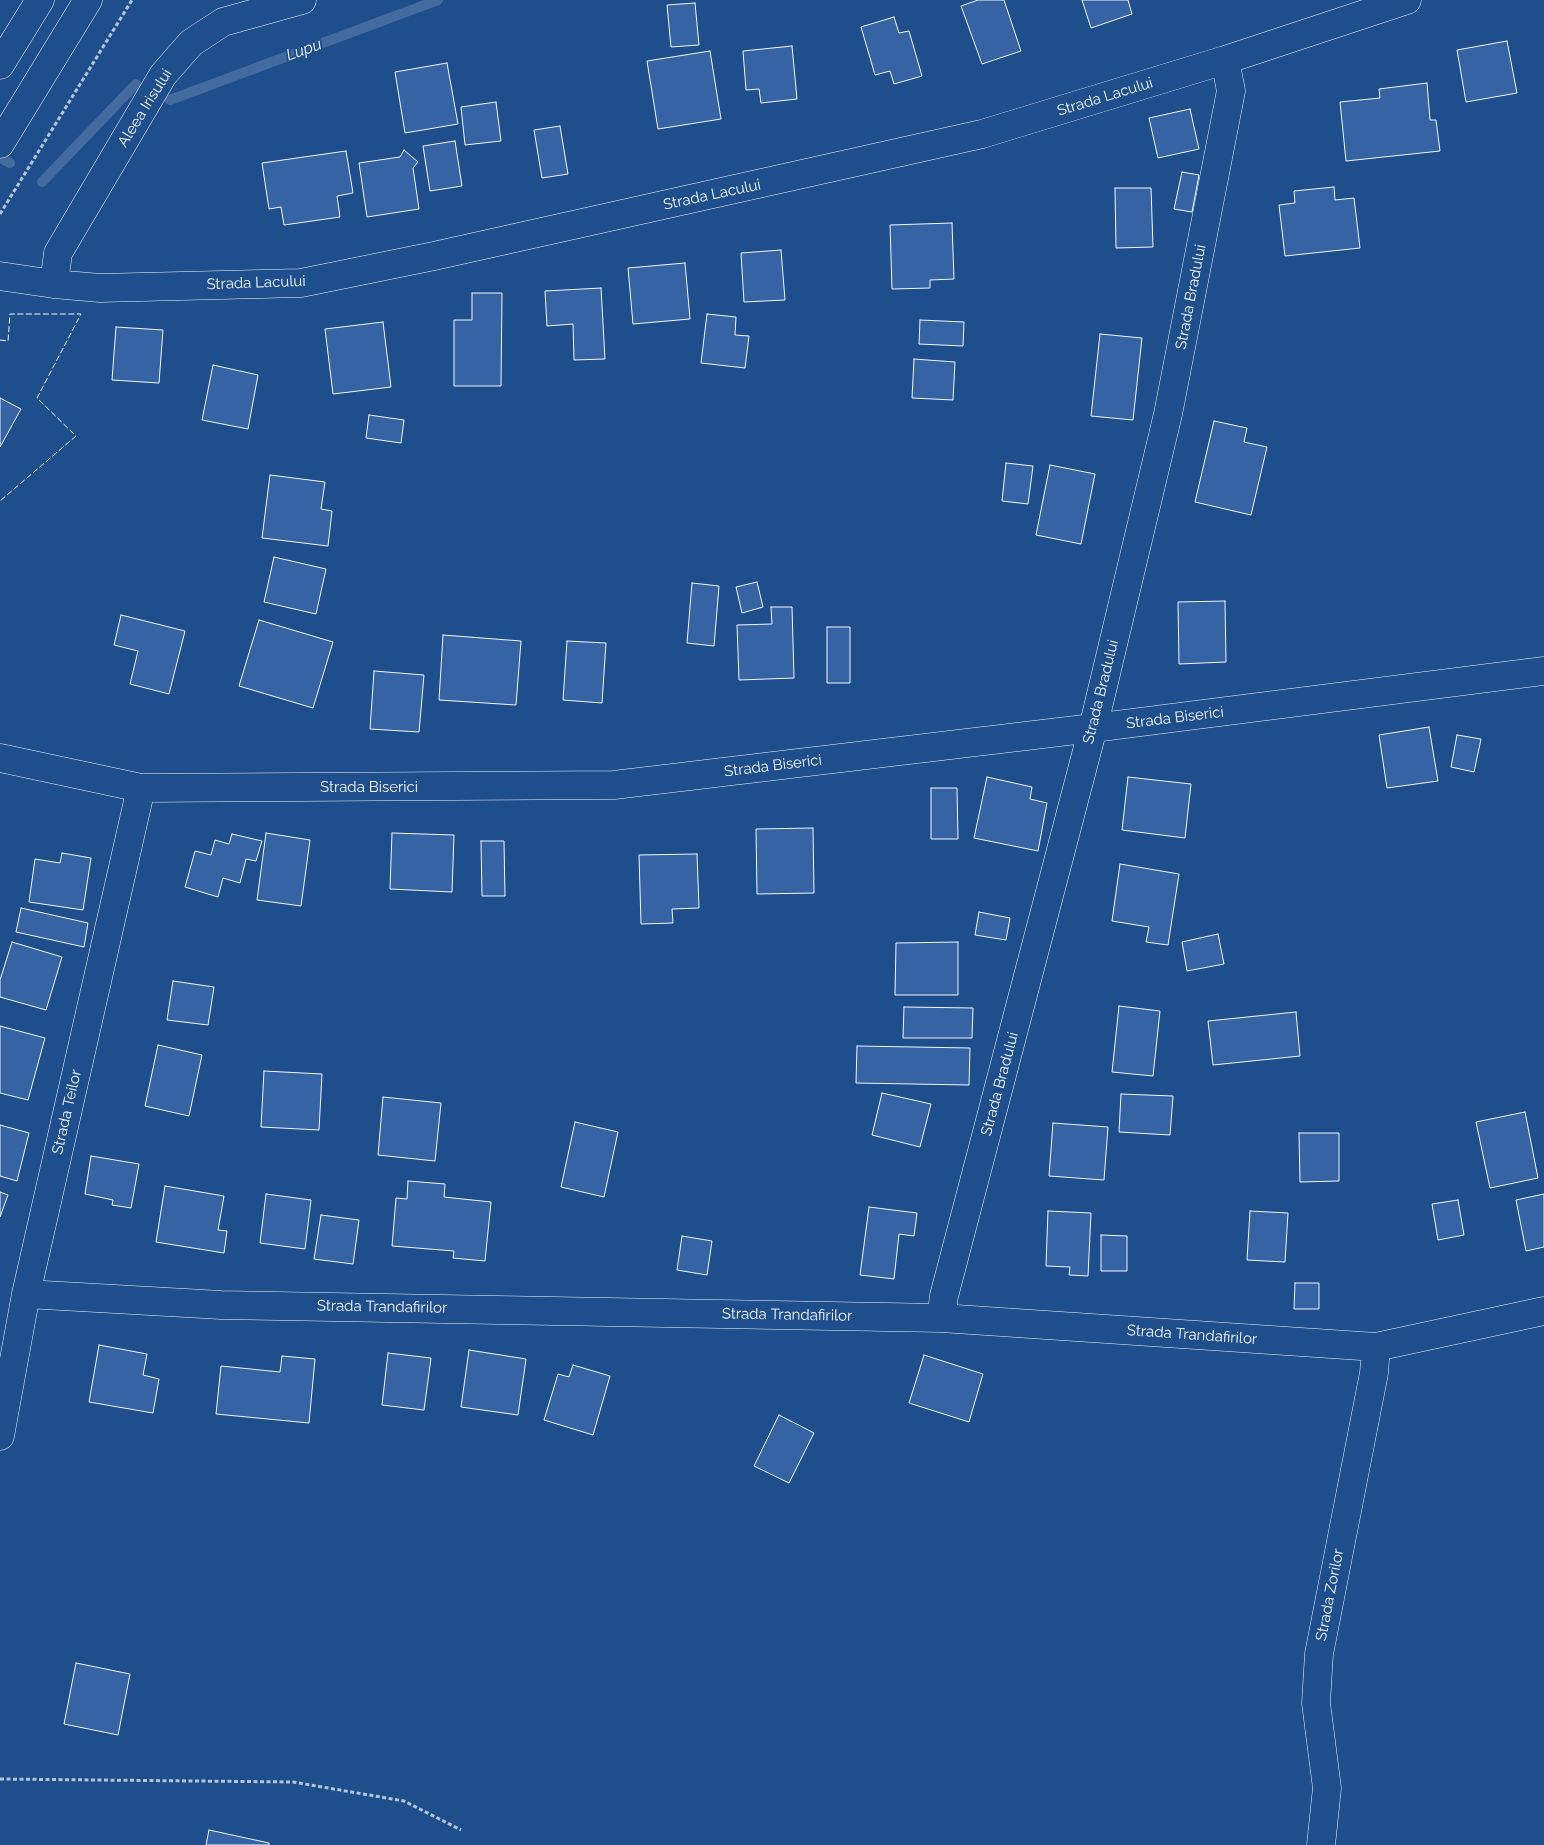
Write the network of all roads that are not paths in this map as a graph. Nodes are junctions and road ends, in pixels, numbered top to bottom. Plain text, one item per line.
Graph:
1 (40, 0) edge
2 (88, 0) edge
3 (302, 0) edge
4 (1406, 0) edge
5 (1224, 60) junction
6 (0, 65) edge
7 (0, 144) edge
8 (0, 276) edge
9 (54, 284) junction
10 (1544, 671) edge
11 (1093, 728) junction
12 (0, 758) edge
13 (141, 788) junction
14 (26, 1294) junction
15 (1544, 1311) edge
16 (941, 1318) junction
17 (1376, 1347) junction
18 (0, 1436) edge
19 (1321, 1845) edge

1 - 6 main road
2 - 7 main road
3 - 9 main road, Aleea Irisului
4 - 5 main road, Strada Lacului
5 - 9 main road, Strada Lacului
5 - 11 main road, Strada Bradului
8 - 9 main road, Strada Lacului
10 - 11 main road, Strada Biserici
11 - 13 main road, Strada Biserici
11 - 16 main road, Strada Bradului
12 - 13 main road, Strada Biserici
13 - 14 main road, Strada Teilor
14 - 16 main road, Strada Trandafirilor
14 - 18 main road, Strada Teilor
15 - 17 main road, Strada Trandafirilor
16 - 17 main road, Strada Trandafirilor
17 - 19 main road, Strada Zorilor

